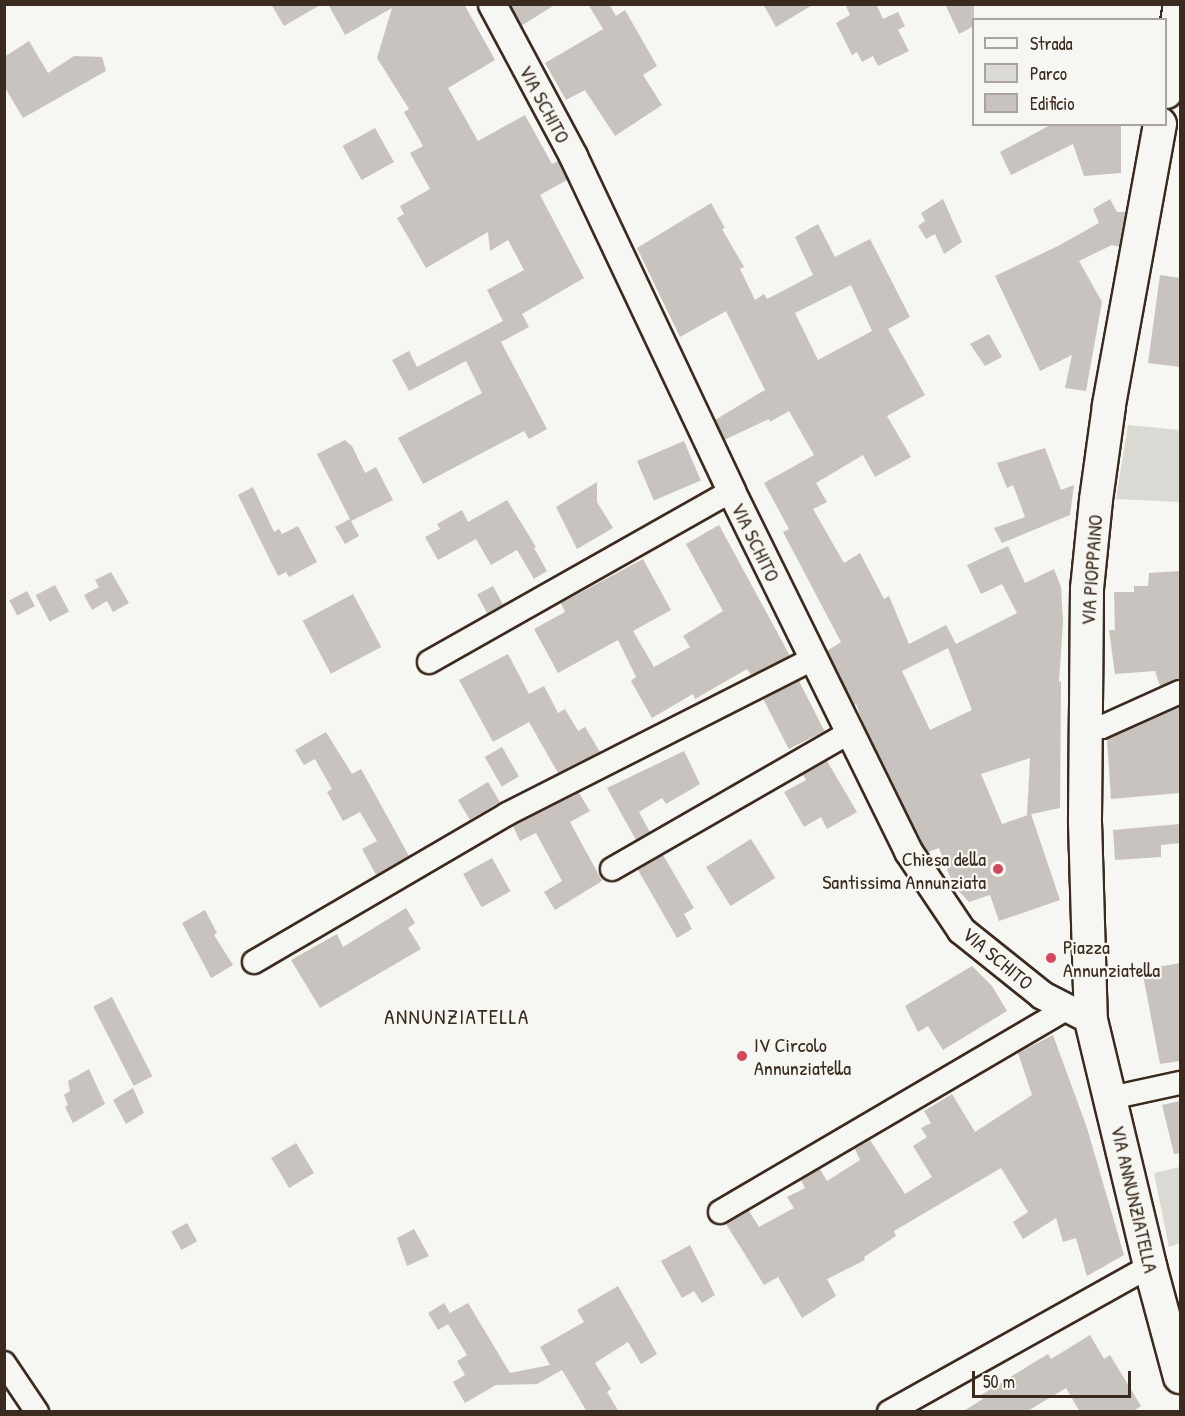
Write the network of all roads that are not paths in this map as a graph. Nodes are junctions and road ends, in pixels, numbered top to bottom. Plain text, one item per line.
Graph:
1 (492, 4) edge
2 (1180, 4) edge
3 (1167, 86) edge
4 (1160, 126) edge
5 (731, 491) junction
6 (813, 659) junction
7 (429, 662) dead end
8 (1180, 692) edge
9 (1086, 729) junction
10 (850, 732) junction
11 (612, 870) dead end
12 (254, 962) dead end
13 (1080, 1014) junction
14 (1180, 1083) edge
15 (1111, 1098) junction
16 (720, 1212) dead end
17 (1150, 1266) junction
18 (4, 1363) edge
19 (1180, 1377) edge
20 (37, 1412) edge
21 (889, 1412) edge

1 - 5 street, VIA SCHITO
2 - 3 main road
4 - 9 main road, VIA PIOPPAINO
5 - 6 street, VIA SCHITO
5 - 7 street
6 - 10 street, VIA SCHITO
6 - 12 street
8 - 9 street
9 - 13 main road, VIA PIOPPAINO
10 - 11 street
10 - 13 street, VIA SCHITO
13 - 15 main road, VIA ANNUNZIATELLA
13 - 16 street
14 - 15 street
15 - 17 main road, VIA ANNUNZIATELLA
17 - 19 main road, VIA ANNUNZIATELLA
17 - 21 street
18 - 20 street

